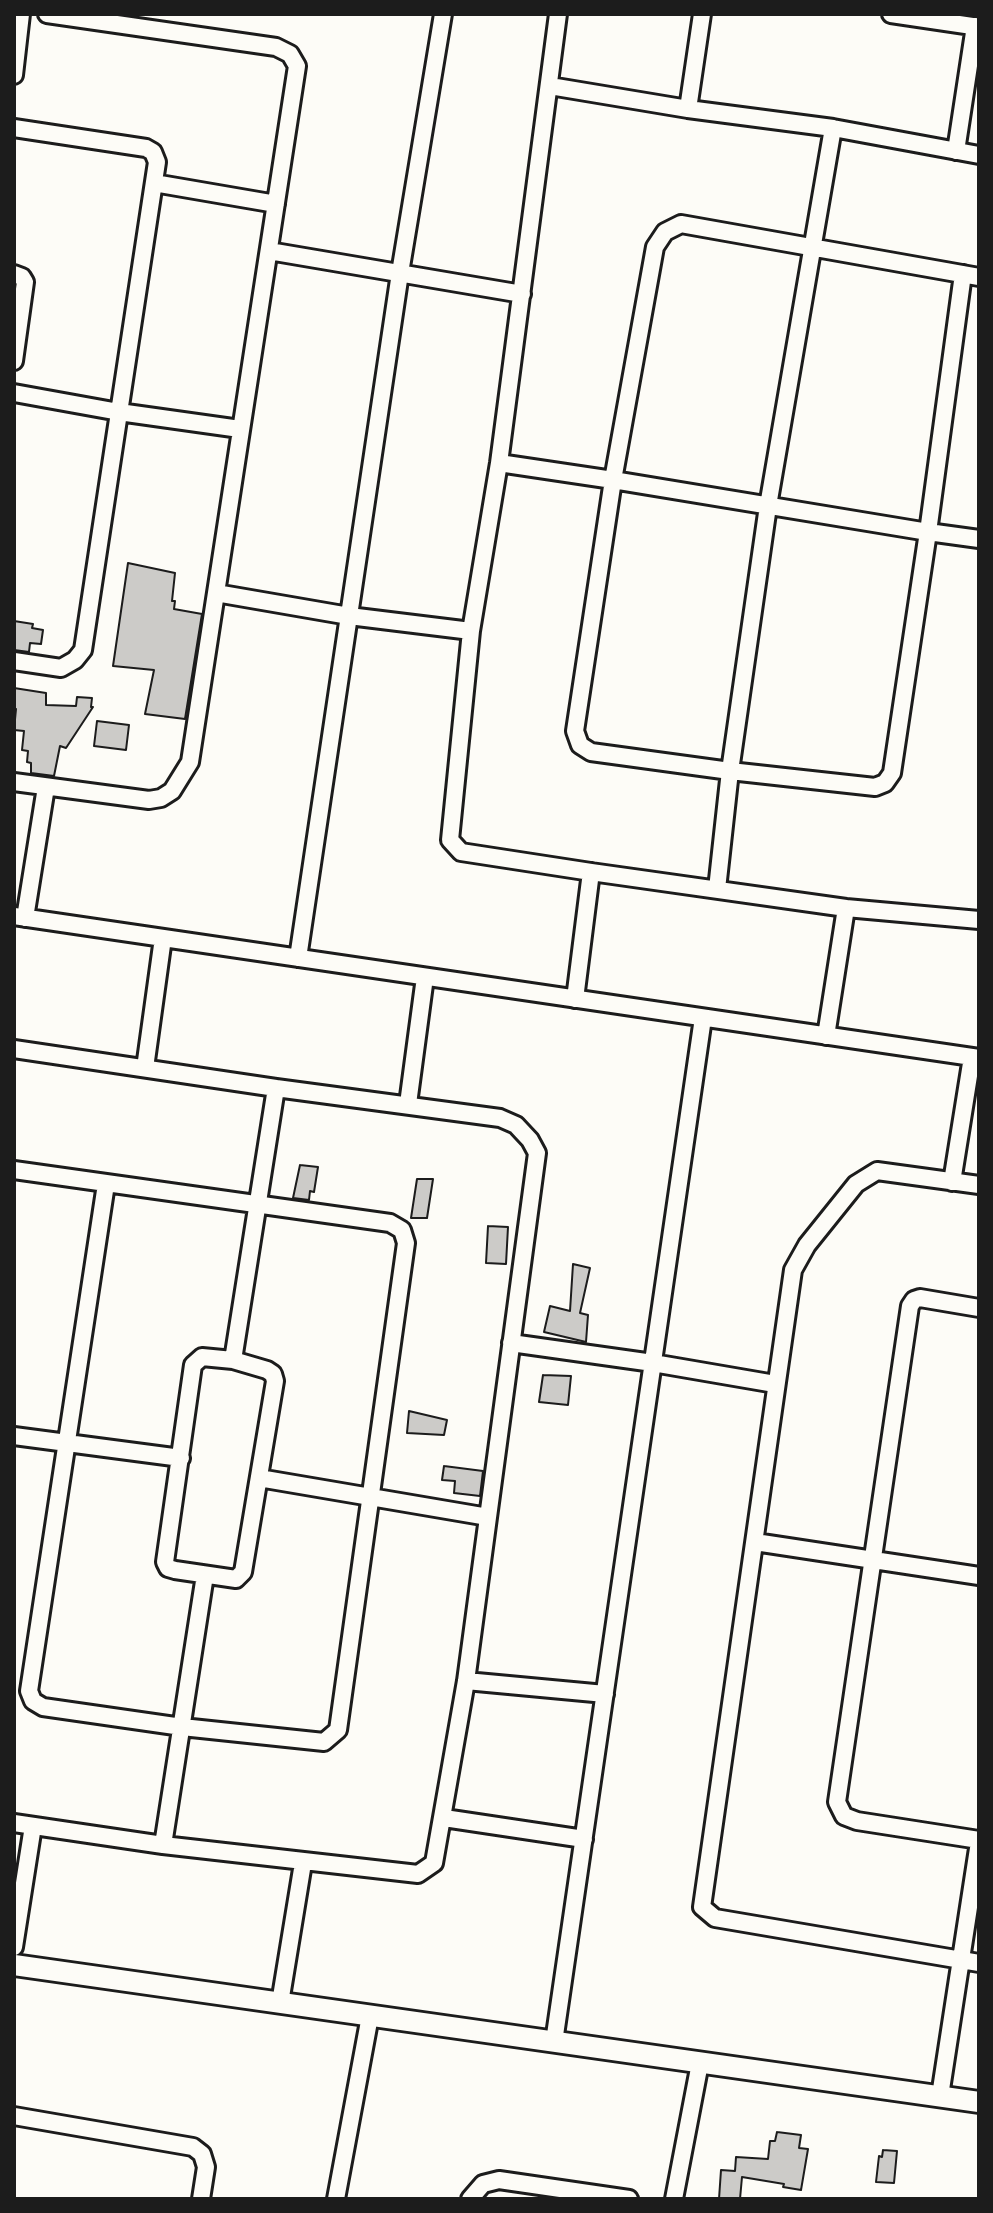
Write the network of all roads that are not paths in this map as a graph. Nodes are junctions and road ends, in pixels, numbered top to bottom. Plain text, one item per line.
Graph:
1 (21, 14) edge
2 (47, 14) edge
3 (443, 14) edge
4 (558, 14) edge
5 (702, 14) edge
6 (891, 14) edge
7 (149, 21) edge
8 (977, 27) edge
9 (14, 75) edge
10 (550, 86) junction
11 (688, 109) junction
12 (14, 128) edge
13 (833, 128) junction
14 (956, 151) junction
15 (979, 155) edge
16 (154, 183) junction
17 (276, 204) junction
18 (811, 247) junction
19 (269, 251) junction
20 (400, 273) junction
21 (14, 274) edge
22 (971, 276) edge
23 (522, 294) junction
24 (14, 361) edge
25 (14, 393) edge
26 (119, 412) junction
27 (240, 429) junction
28 (499, 463) junction
29 (613, 480) junction
30 (768, 506) junction
31 (928, 532) junction
32 (979, 539) edge
33 (216, 593) junction
34 (349, 616) junction
35 (471, 631) junction
36 (14, 661) edge
37 (730, 771) junction
38 (14, 782) edge
39 (46, 787) junction
40 (591, 872) junction
41 (717, 889) junction
42 (846, 908) junction
43 (20, 917) edge
44 (979, 920) edge
45 (163, 938) junction
46 (298, 958) junction
47 (425, 977) junction
48 (575, 999) junction
49 (703, 1018) junction
50 (826, 1036) junction
51 (14, 1049) edge
52 (976, 1058) edge
53 (145, 1068) junction
54 (276, 1088) junction
55 (408, 1104) junction
56 (14, 1170) edge
57 (952, 1182) junction
58 (106, 1184) junction
59 (979, 1185) edge
60 (256, 1203) junction
61 (979, 1308) edge
62 (511, 1343) junction
63 (233, 1360) junction
64 (653, 1363) junction
65 (775, 1384) junction
66 (14, 1436) edge
67 (66, 1441) junction
68 (181, 1458) junction
69 (259, 1478) junction
70 (372, 1498) junction
71 (488, 1517) junction
72 (755, 1542) junction
73 (871, 1560) junction
74 (205, 1575) junction
75 (979, 1576) edge
76 (466, 1681) junction
77 (605, 1694) junction
78 (182, 1727) junction
79 (444, 1818) junction
80 (14, 1823) edge
81 (33, 1826) junction
82 (584, 1839) junction
83 (979, 1841) edge
84 (163, 1845) junction
85 (303, 1863) junction
86 (14, 1947) edge
87 (961, 1961) junction
88 (979, 1963) edge
89 (14, 1965) edge
90 (280, 2003) junction
91 (370, 2016) junction
92 (554, 2042) junction
93 (700, 2063) junction
94 (940, 2096) junction
95 (979, 2102) edge
96 (14, 2116) edge
97 (201, 2199) edge
98 (336, 2199) edge
99 (470, 2199) edge
100 (629, 2199) edge
101 (674, 2199) edge

1 - 9 street
2 - 7 street
3 - 20 street
4 - 10 street
5 - 11 street
6 - 8 street
7 - 17 street
8 - 14 street
10 - 11 street
10 - 23 street
11 - 13 street
12 - 16 street
13 - 14 street
13 - 18 street
14 - 15 street
16 - 17 street
16 - 26 street
17 - 19 street
18 - 22 street
18 - 29 street
18 - 30 street
19 - 20 street
19 - 27 street
20 - 23 street
20 - 34 street
21 - 24 street
22 - 31 street
23 - 28 street
25 - 26 street
26 - 27 street
26 - 36 street
27 - 33 street
28 - 29 street
28 - 35 street
29 - 30 street
29 - 37 street
30 - 31 street
30 - 37 street
31 - 32 street
31 - 37 street
33 - 34 street
33 - 39 street
34 - 35 street
34 - 46 street
35 - 40 street
37 - 41 street
38 - 39 street
39 - 43 street
40 - 41 street
40 - 48 street
41 - 42 street
42 - 44 street
42 - 50 street
43 - 45 street
45 - 46 street
45 - 53 street
46 - 47 street
47 - 48 street
47 - 55 street
48 - 49 street
49 - 50 street
49 - 64 street
50 - 52 street
51 - 53 street
52 - 57 street
53 - 54 street
54 - 55 street
54 - 60 street
55 - 62 street
56 - 58 street
57 - 59 street
57 - 65 street
58 - 60 street
58 - 67 street
60 - 63 street
60 - 70 street
61 - 73 street
62 - 64 street
62 - 71 street
63 - 68 street
63 - 69 street
64 - 65 street
64 - 77 street
65 - 72 street
66 - 67 street
67 - 68 street
67 - 78 street
68 - 74 street
69 - 70 street
69 - 74 street
70 - 71 street
70 - 78 street
71 - 76 street
72 - 73 street
72 - 87 street
73 - 75 street
73 - 83 street
74 - 78 street
76 - 77 street
76 - 79 street
77 - 82 street
78 - 84 street
79 - 82 street
79 - 85 street
80 - 81 street
81 - 84 street
81 - 86 street
82 - 92 street
83 - 87 street
84 - 85 street
85 - 90 street
87 - 88 street
87 - 94 street
89 - 90 street
90 - 91 street
91 - 92 street
91 - 98 street
92 - 93 street
93 - 94 street
93 - 101 street
94 - 95 street
96 - 97 street
99 - 100 street

